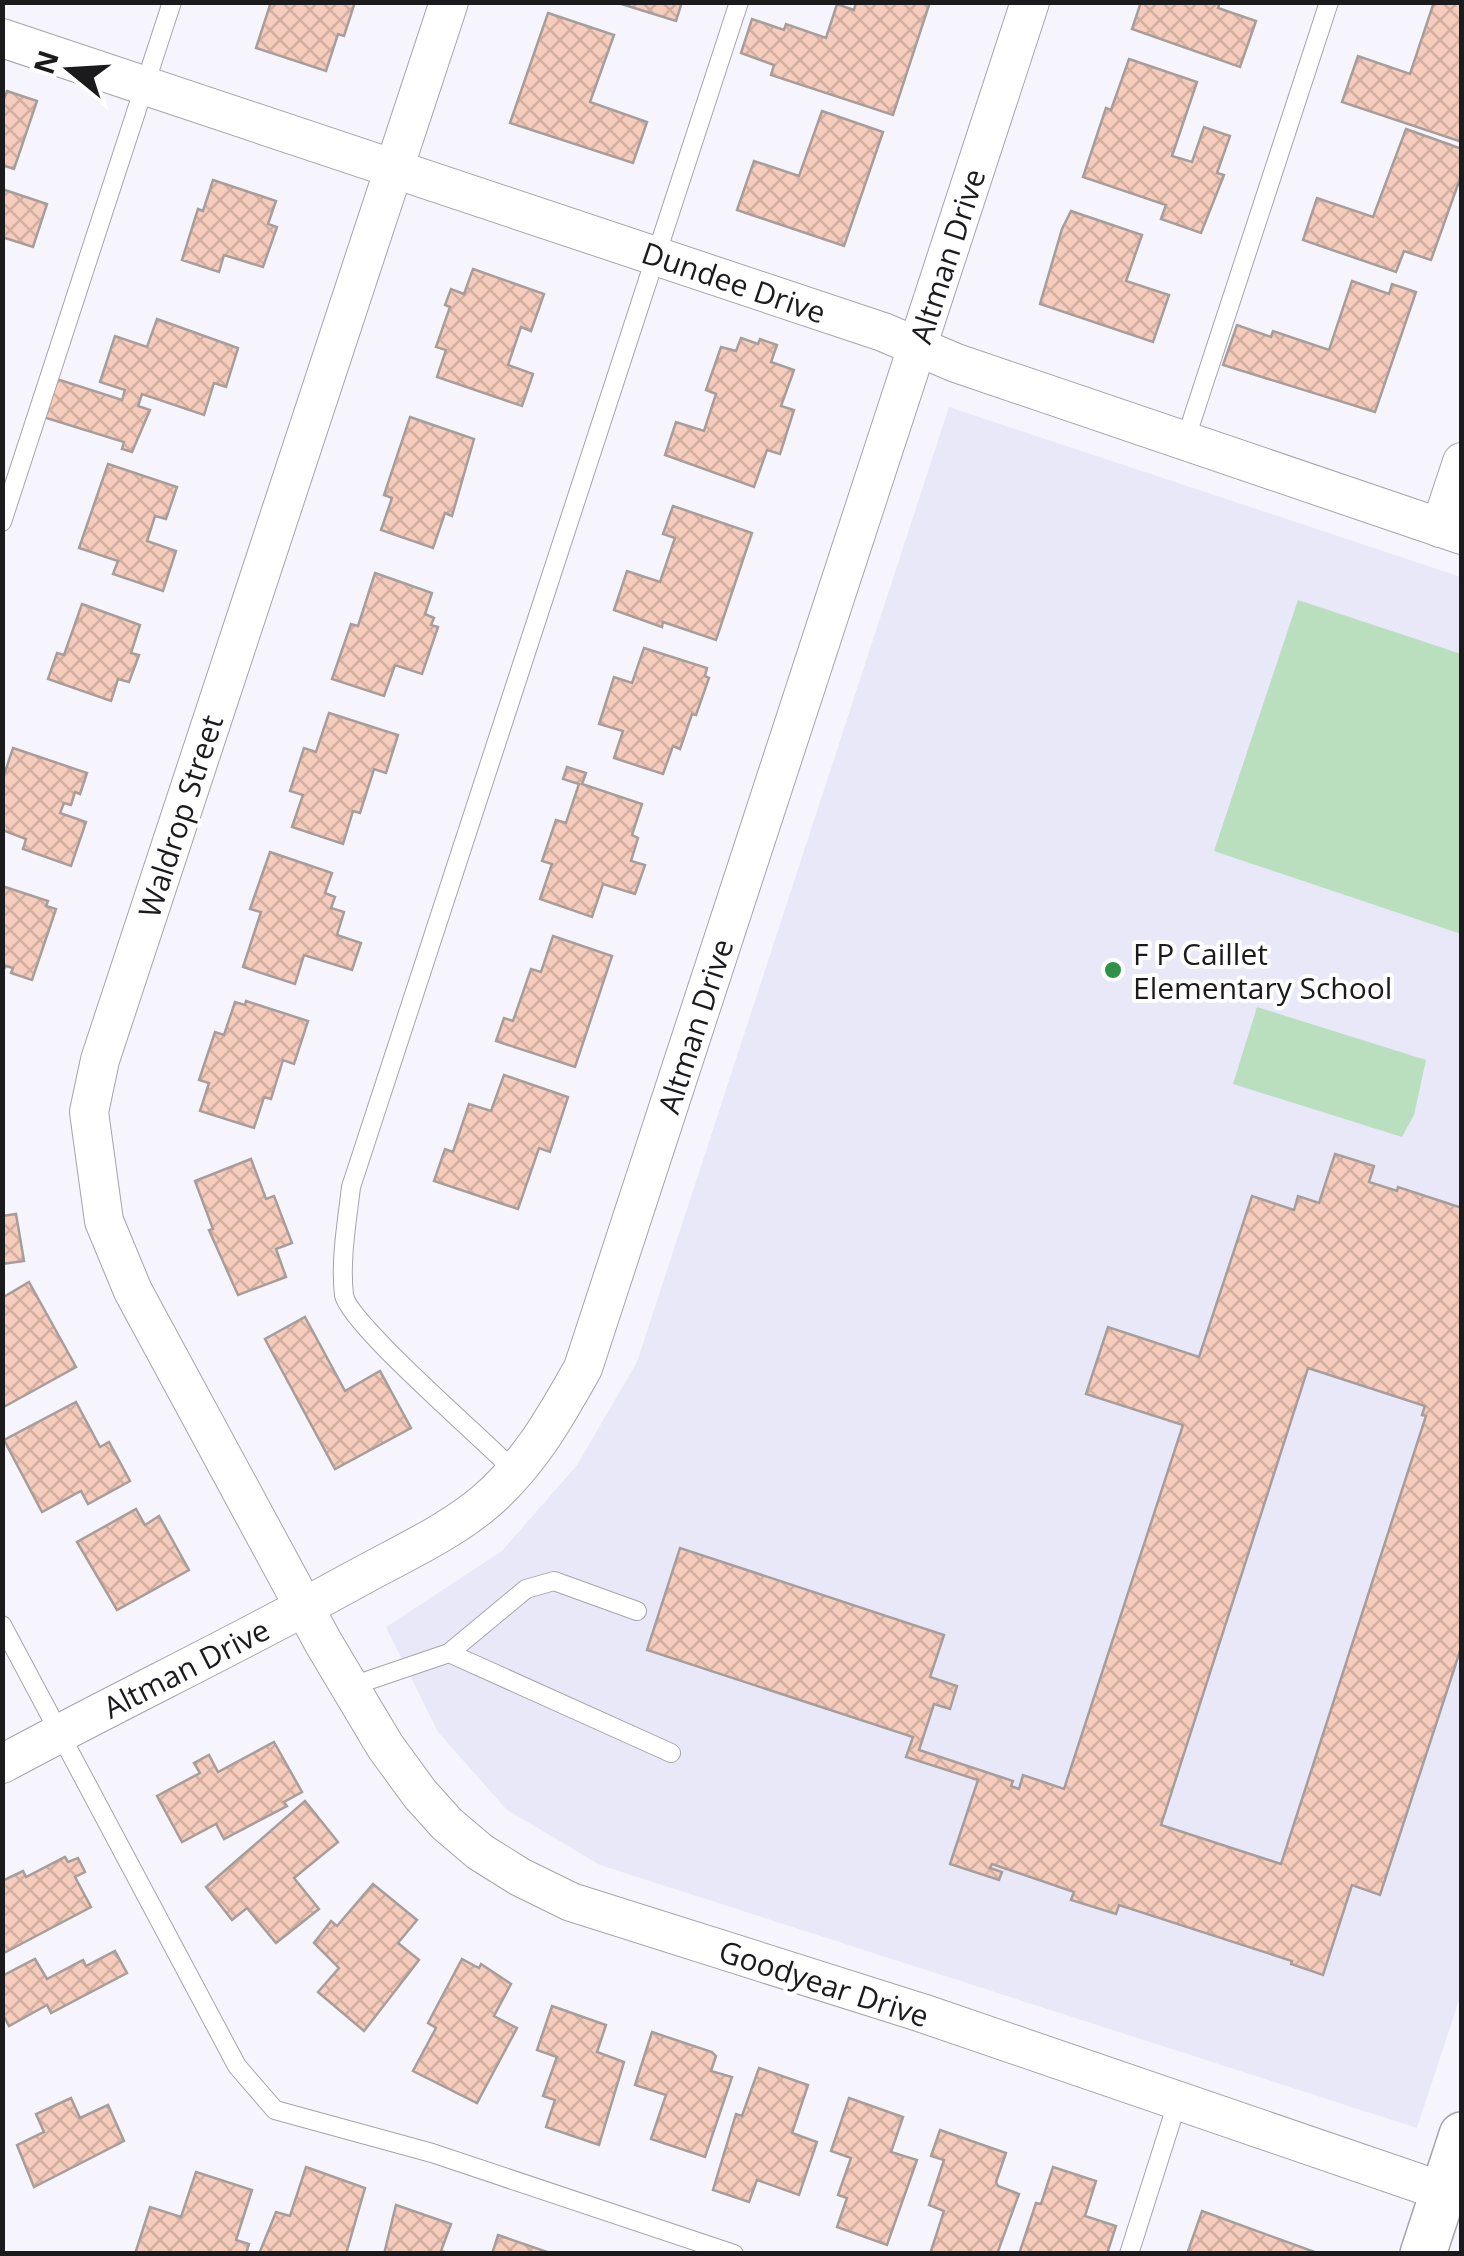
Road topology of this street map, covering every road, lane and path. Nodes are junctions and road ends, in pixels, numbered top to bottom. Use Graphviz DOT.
graph roads {
  1 [pos="172,2"];
  2 [pos="449,2"];
  3 [pos="739,2"];
  4 [pos="1030,2"];
  5 [pos="1329,2"];
  6 [pos="2,38"];
  7 [pos="146,84"];
  8 [pos="394,168"];
  9 [pos="656,255"];
  10 [pos="918,348"];
  11 [pos="1184,442"];
  12 [pos="1462,462"];
  13 [pos="2,522"];
  14 [pos="1451,532"];
  15 [pos="516,1473"];
  16 [pos="304,1608"];
  17 [pos="638,1611"];
  18 [pos="2,1624"];
  19 [pos="449,1654"];
  20 [pos="349,1687"];
  21 [pos="61,1732"];
  22 [pos="670,1753"];
  23 [pos="2,1764"];
  24 [pos="1178,2100"];
  25 [pos="1462,2135"];
  26 [pos="1453,2194"];
  27 [pos="734,2254"];
  28 [pos="1129,2254"];
  29 [pos="1423,2254"];
  1 -- 7 [label="lane"];
  2 -- 8 [label="street, Waldrop Street"];
  3 -- 9 [label="lane"];
  4 -- 10 [label="street, Altman Drive"];
  5 -- 11 [label="lane"];
  6 -- 7 [label="street, Dundee Drive"];
  7 -- 8 [label="street, Dundee Drive"];
  7 -- 13 [label="lane"];
  8 -- 9 [label="street, Dundee Drive"];
  8 -- 16 [label="street, Waldrop Street"];
  9 -- 10 [label="street, Dundee Drive"];
  9 -- 15 [label="lane"];
  10 -- 11 [label="street, Dundee Drive"];
  10 -- 15 [label="street, Altman Drive"];
  11 -- 14 [label="street, Dundee Drive"];
  12 -- 14 [label="street"];
  15 -- 16 [label="street, Altman Drive"];
  16 -- 20 [label="street, Goodyear Drive"];
  16 -- 21 [label="street, Altman Drive"];
  17 -- 19 [label="lane"];
  18 -- 21 [label="lane"];
  19 -- 20 [label="lane"];
  19 -- 22 [label="lane"];
  20 -- 24 [label="street, Goodyear Drive"];
  21 -- 23 [label="street, Altman Drive"];
  21 -- 27 [label="lane"];
  24 -- 26 [label="street, Goodyear Drive"];
  24 -- 28 [label="lane"];
  25 -- 26 [label="street"];
  26 -- 29 [label="street"];
}
